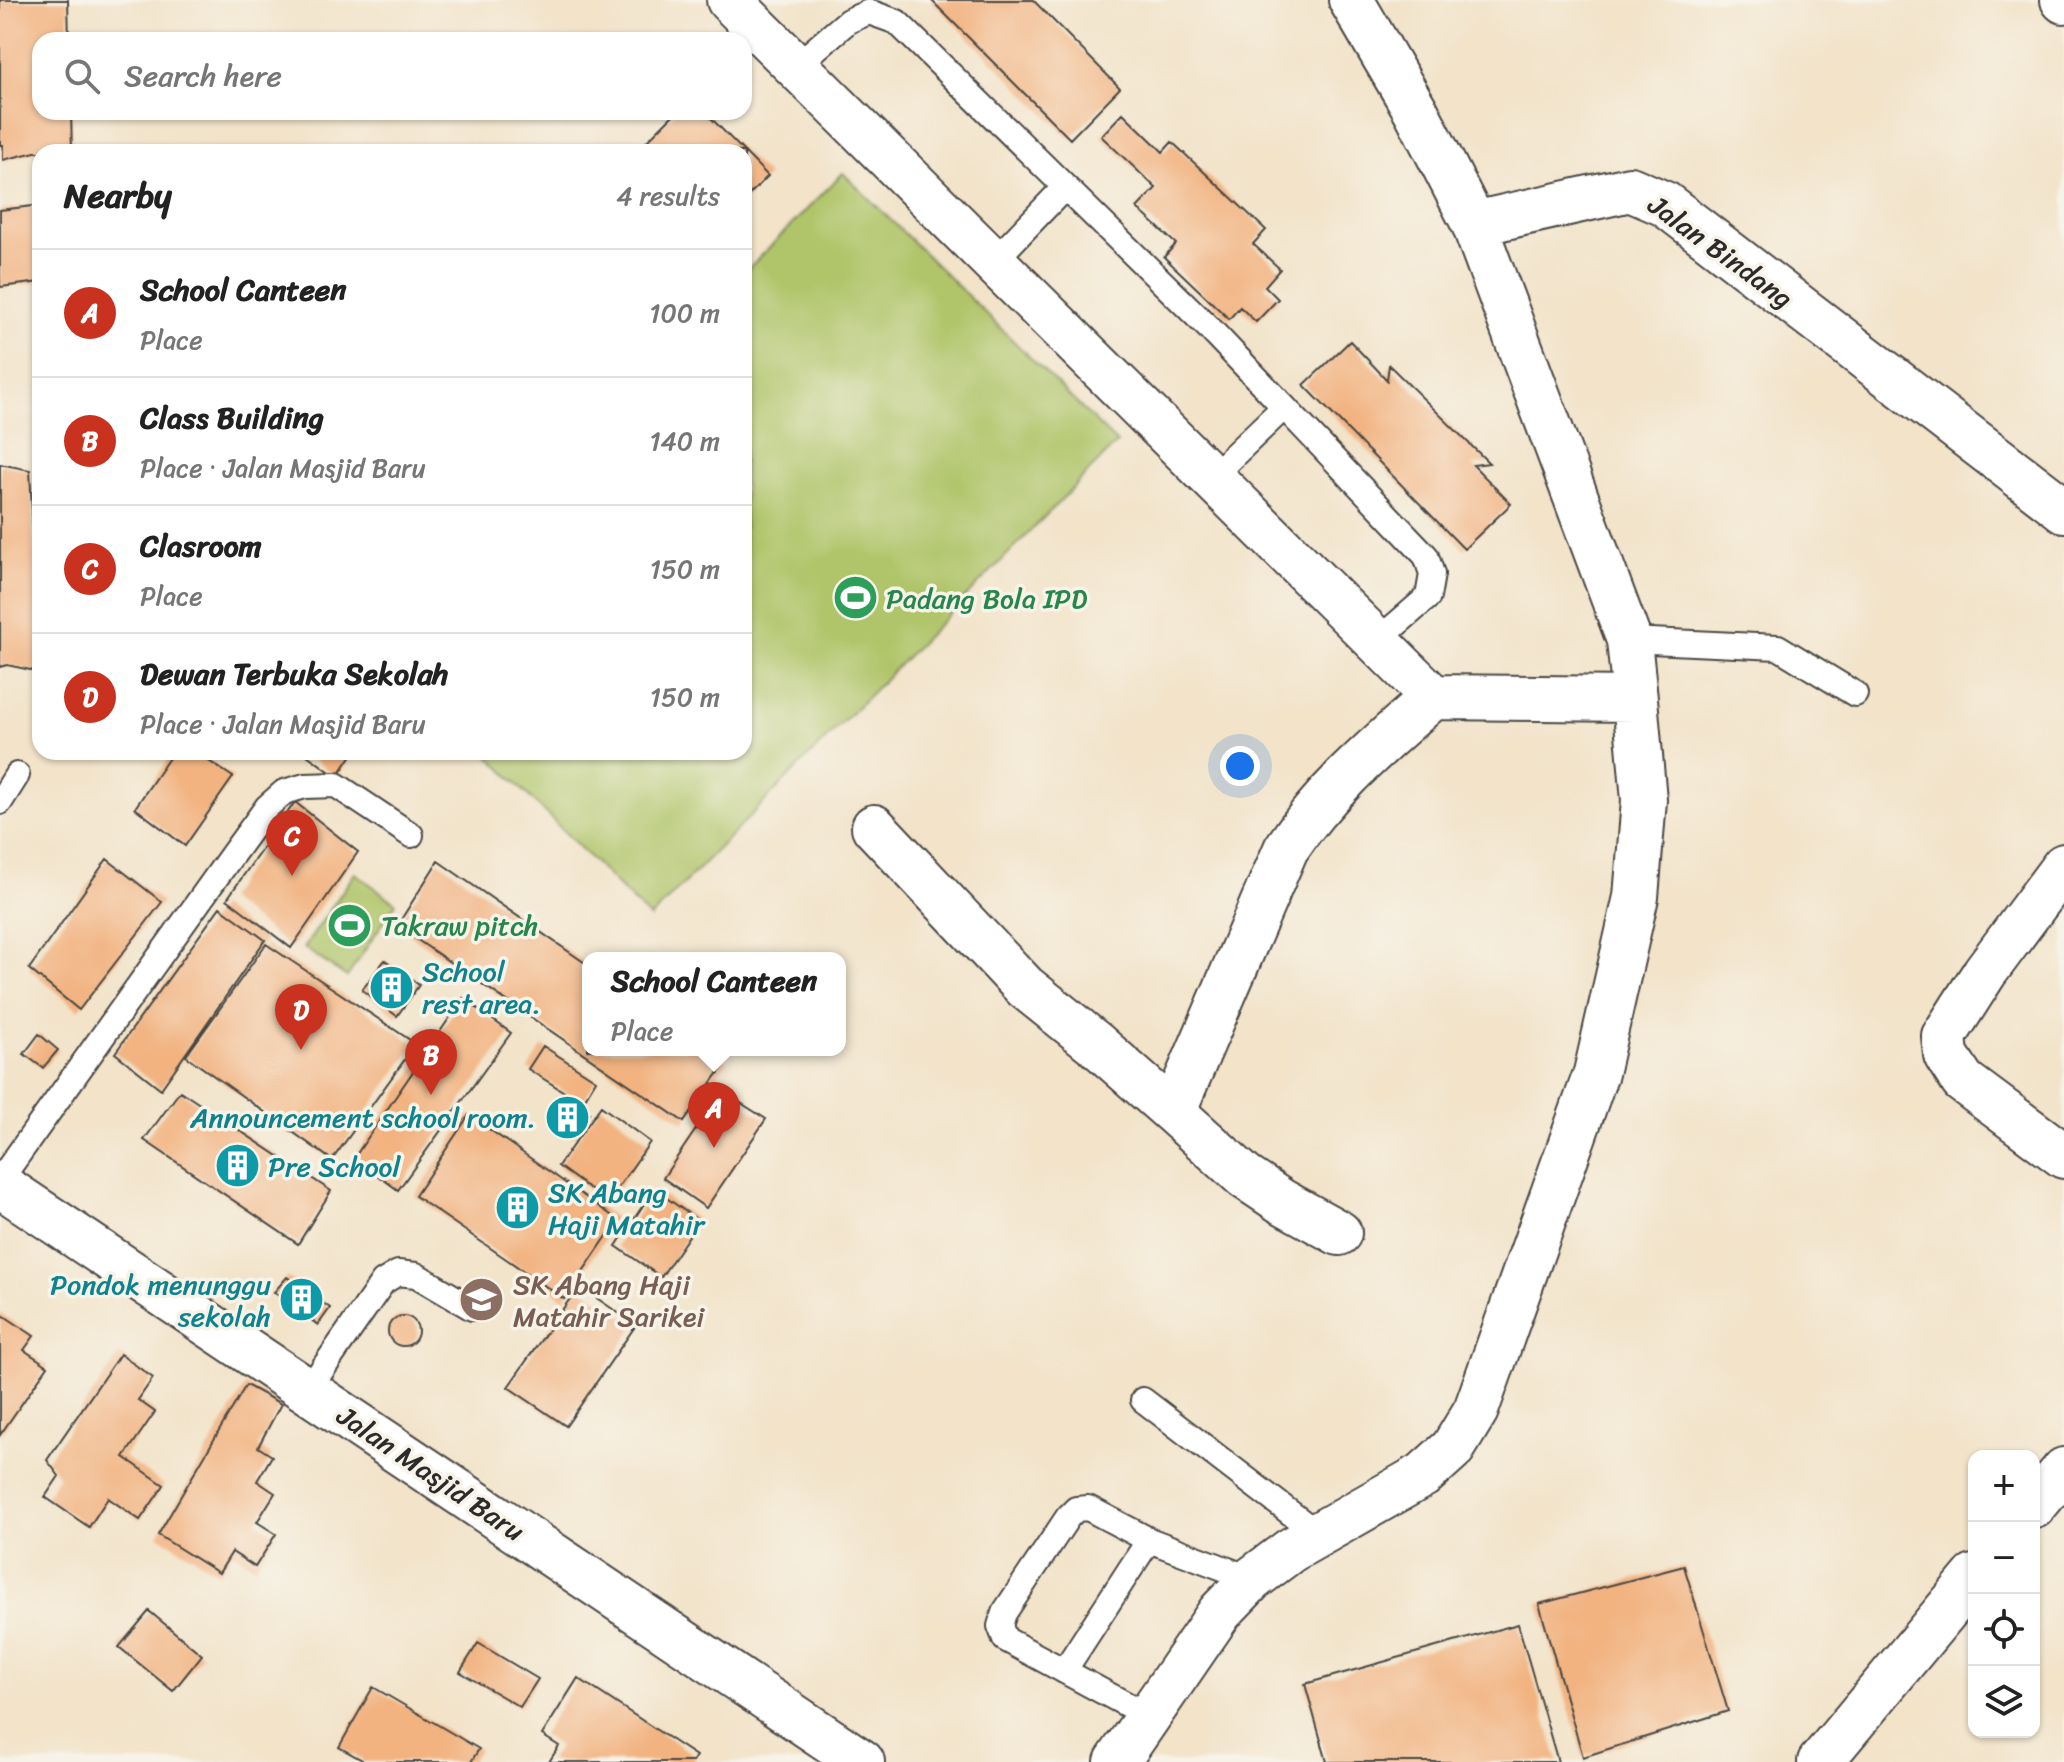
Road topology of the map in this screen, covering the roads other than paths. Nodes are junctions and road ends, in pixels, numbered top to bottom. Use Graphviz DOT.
graph roads {
  1 [pos="729,0"];
  2 [pos="1351,0"];
  3 [pos="796,66"];
  4 [pos="1065,187"];
  5 [pos="1474,224"];
  6 [pos="994,261"];
  7 [pos="1284,407"];
  8 [pos="1211,477"];
  9 [pos="2064,510"];
  10 [pos="1629,640"];
  11 [pos="1377,641"];
  12 [pos="1855,694"];
  13 [pos="1433,697"];
  14 [pos="1635,699"];
  15 [pos="17,775"];
  16 [pos="0,802"];
  17 [pos="874,827"];
  18 [pos="411,835"];
  19 [pos="2064,866"];
  20 [pos="1173,1112"];
  21 [pos="2064,1156"];
  22 [pos="0,1182"];
  23 [pos="1339,1233"];
  24 [pos="472,1308"];
  25 [pos="308,1390"];
  26 [pos="1143,1400"];
  27 [pos="1318,1534"];
  28 [pos="1149,1540"];
  29 [pos="1252,1579"];
  30 [pos="1968,1584"];
  31 [pos="1064,1671"];
  32 [pos="1148,1716"];
  33 [pos="862,1762"];
  34 [pos="1117,1762"];
  35 [pos="1820,1762"];
  1 -- 3 [label="street"];
  2 -- 5 [label="street"];
  3 -- 4 [label="lane"];
  3 -- 6 [label="street"];
  4 -- 6 [label="lane"];
  4 -- 7 [label="lane"];
  5 -- 9 [label="street, Jalan Bindang"];
  5 -- 10 [label="street"];
  6 -- 8 [label="street"];
  7 -- 8 [label="lane"];
  7 -- 11 [label="lane"];
  8 -- 11 [label="street"];
  10 -- 12 [label="lane"];
  10 -- 14 [label="street"];
  11 -- 13 [label="street"];
  13 -- 14 [label="street"];
  13 -- 20 [label="street"];
  14 -- 27 [label="street"];
  15 -- 16 [label="lane"];
  17 -- 20 [label="street"];
  18 -- 22 [label="lane"];
  19 -- 21 [label="street"];
  20 -- 23 [label="street"];
  22 -- 25 [label="street, Jalan Masjid Baru"];
  24 -- 25 [label="lane"];
  25 -- 33 [label="street, Jalan Masjid Baru"];
  26 -- 27 [label="lane"];
  27 -- 29 [label="street"];
  28 -- 29 [label="lane"];
  28 -- 31 [label="lane"];
  28 -- 31 [label="lane"];
  29 -- 32 [label="street"];
  30 -- 35 [label="street"];
  31 -- 32 [label="lane"];
  32 -- 34 [label="street"];
}
